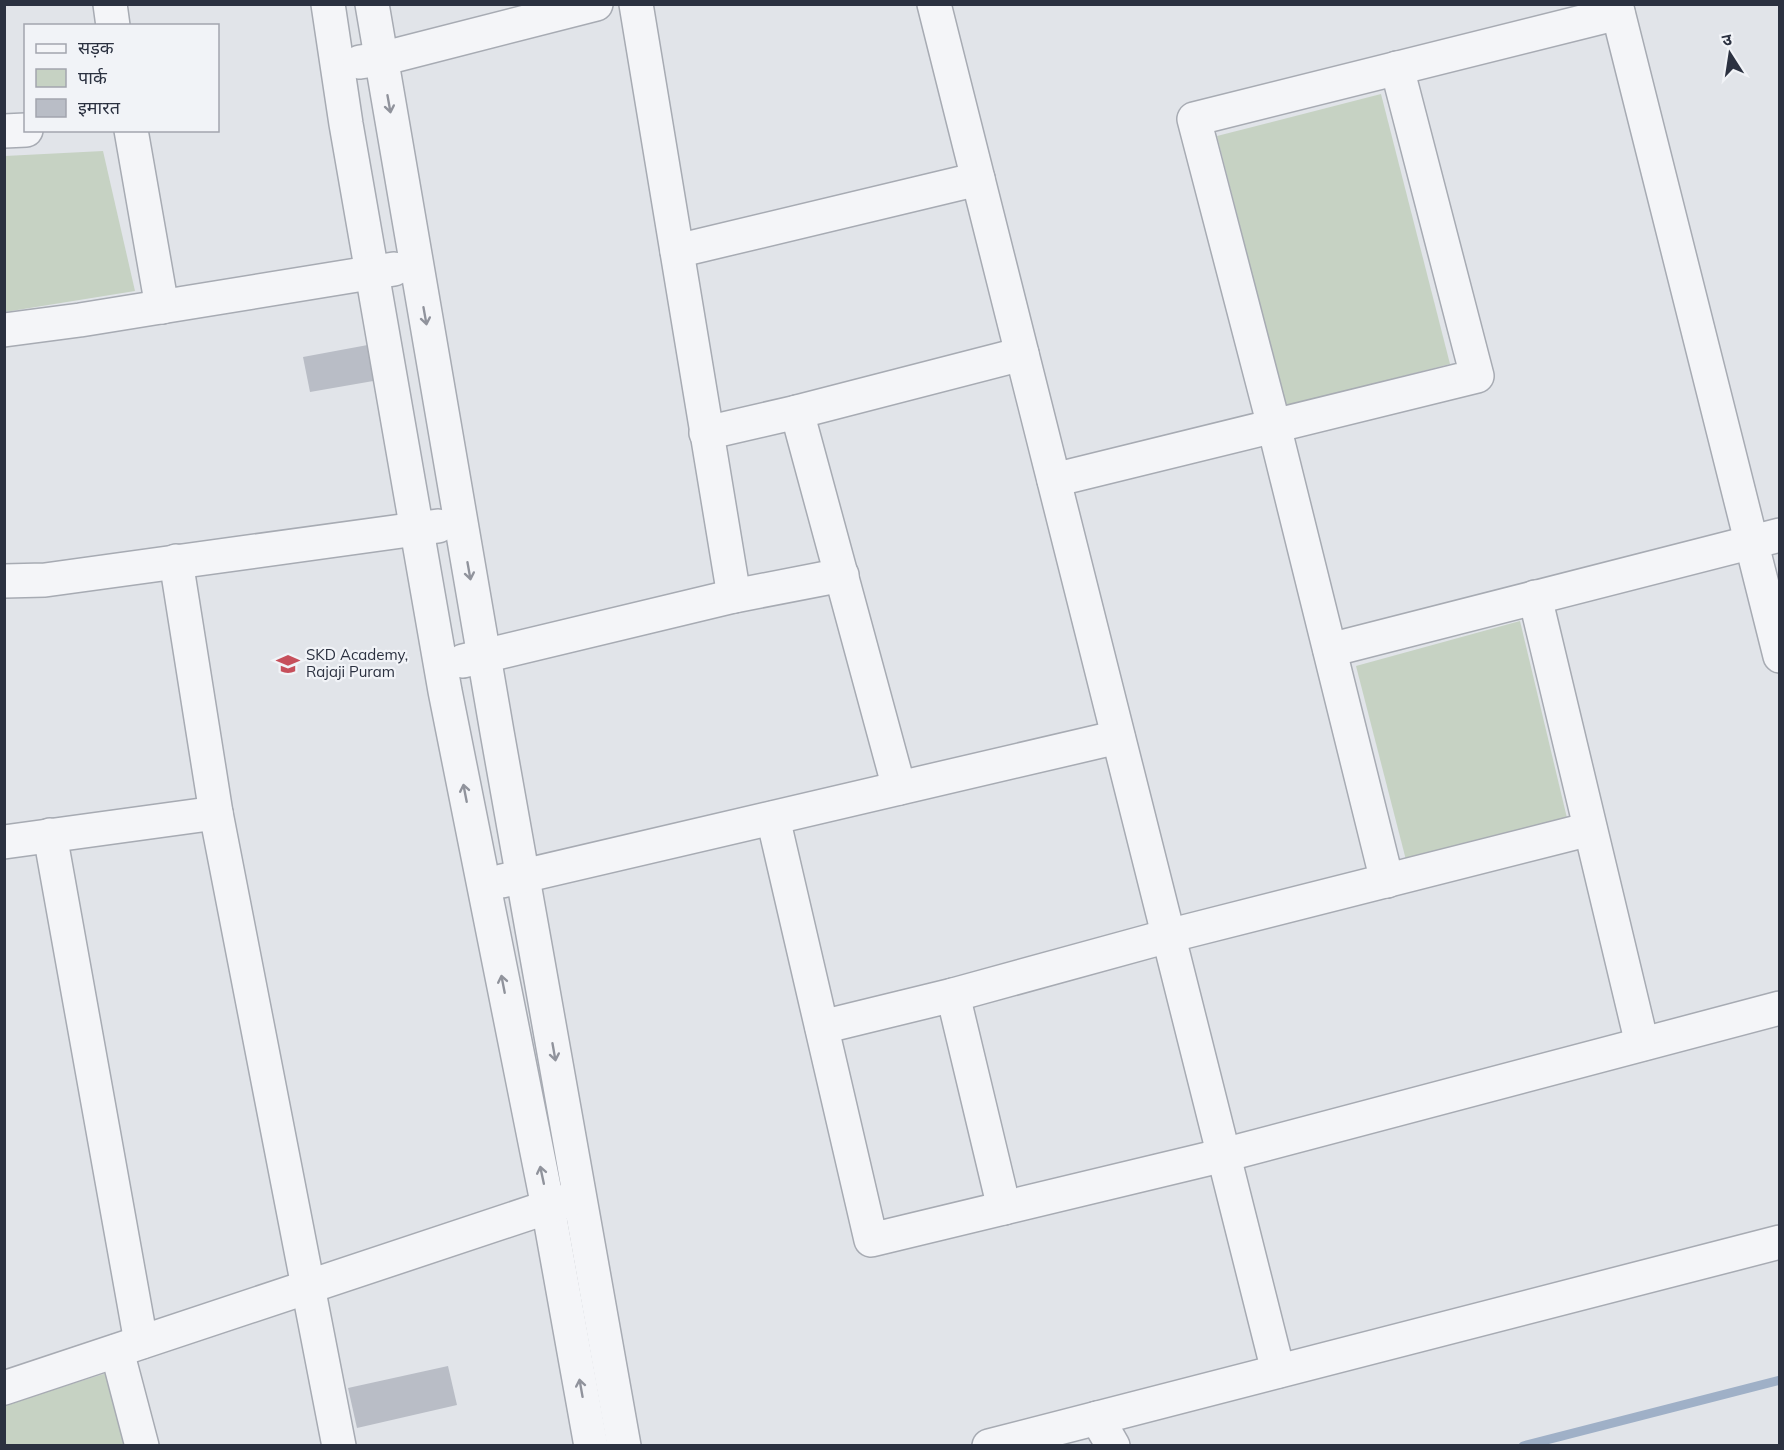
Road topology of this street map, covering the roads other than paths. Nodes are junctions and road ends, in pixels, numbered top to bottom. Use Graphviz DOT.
graph roads {
  1 [pos="110,4"];
  2 [pos="328,4"];
  3 [pos="372,4"];
  4 [pos="596,4"];
  5 [pos="636,4"];
  6 [pos="934,4"];
  7 [pos="1617,9"];
  8 [pos="113,24"];
  9 [pos="381,59"];
  10 [pos="337,65"];
  11 [pos="1397,68"];
  12 [pos="4,130"];
  13 [pos="24,130"];
  14 [pos="131,132"];
  15 [pos="978,179"];
  16 [pos="677,251"];
  17 [pos="417,265"];
  18 [pos="372,273"];
  19 [pos="162,307"];
  20 [pos="4,330"];
  21 [pos="1022,354"];
  22 [pos="797,412"];
  23 [pos="1274,426"];
  24 [pos="706,433"];
  25 [pos="1054,480"];
  26 [pos="461,522"];
  27 [pos="417,529"];
  28 [pos="1765,539"];
  29 [pos="176,561"];
  30 [pos="842,575"];
  31 [pos="4,581"];
  32 [pos="734,596"];
  33 [pos="1535,597"];
  34 [pos="1330,650"];
  35 [pos="1779,656"];
  36 [pos="484,657"];
  37 [pos="440,666"];
  38 [pos="1118,737"];
  39 [pos="899,788"];
  40 [pos="216,813"];
  41 [pos="773,818"];
  42 [pos="1590,829"];
  43 [pos="50,835"];
  44 [pos="4,842"];
  45 [pos="522,877"];
  46 [pos="1388,881"];
  47 [pos="483,885"];
  48 [pos="1168,936"];
  49 [pos="953,995"];
  50 [pos="1779,1008"];
  51 [pos="822,1027"];
  52 [pos="1642,1044"];
  53 [pos="1224,1155"];
  54 [pos="580,1196"];
  55 [pos="548,1207"];
  56 [pos="1004,1208"];
  57 [pos="1779,1242"];
  58 [pos="308,1287"];
  59 [pos="129,1347"];
  60 [pos="1278,1371"];
  61 [pos="4,1388"];
  62 [pos="1097,1418"];
  63 [pos="142,1446"];
  64 [pos="339,1446"];
  65 [pos="591,1446"];
  66 [pos="624,1446"];
  67 [pos="989,1446"];
  68 [pos="1113,1446"];
  1 -- 8 [label="street"];
  2 -- 10 [label="street"];
  3 -- 9 [label="street"];
  4 -- 9 [label="street"];
  5 -- 16 [label="street"];
  6 -- 15 [label="street"];
  7 -- 11 [label="street"];
  7 -- 28 [label="street"];
  9 -- 10 [label="street"];
  9 -- 17 [label="street, one-way"];
  10 -- 18 [label="street"];
  11 -- 23 [label="street"];
  11 -- 23 [label="street"];
  12 -- 13 [label="street"];
  14 -- 19 [label="street"];
  15 -- 16 [label="street"];
  15 -- 21 [label="street"];
  16 -- 24 [label="street"];
  17 -- 18 [label="street"];
  17 -- 26 [label="street, one-way"];
  18 -- 19 [label="street"];
  18 -- 27 [label="street"];
  19 -- 20 [label="street"];
  21 -- 22 [label="street"];
  21 -- 25 [label="street"];
  22 -- 24 [label="street"];
  22 -- 30 [label="street"];
  23 -- 25 [label="street"];
  23 -- 34 [label="street"];
  24 -- 32 [label="street"];
  25 -- 38 [label="street"];
  26 -- 27 [label="street"];
  26 -- 36 [label="street, one-way"];
  27 -- 29 [label="street"];
  27 -- 37 [label="street"];
  28 -- 33 [label="street"];
  28 -- 35 [label="street"];
  29 -- 31 [label="street"];
  29 -- 40 [label="street"];
  30 -- 32 [label="street"];
  30 -- 39 [label="street"];
  32 -- 36 [label="street"];
  33 -- 34 [label="street"];
  33 -- 42 [label="street"];
  34 -- 46 [label="street"];
  36 -- 37 [label="street"];
  36 -- 45 [label="street"];
  47 -- 37 [label="street, one-way"];
  38 -- 39 [label="street"];
  38 -- 48 [label="street"];
  39 -- 41 [label="street"];
  40 -- 43 [label="street"];
  40 -- 58 [label="street"];
  41 -- 45 [label="street"];
  41 -- 51 [label="street"];
  42 -- 46 [label="street"];
  42 -- 52 [label="street"];
  43 -- 44 [label="street"];
  43 -- 59 [label="street"];
  45 -- 47 [label="street"];
  45 -- 54 [label="street, one-way"];
  46 -- 48 [label="street"];
  55 -- 47 [label="street, one-way"];
  48 -- 49 [label="street"];
  48 -- 53 [label="street"];
  49 -- 51 [label="street"];
  49 -- 56 [label="street"];
  50 -- 52 [label="street"];
  51 -- 56 [label="street"];
  52 -- 53 [label="street"];
  53 -- 56 [label="street"];
  53 -- 60 [label="street"];
  54 -- 55 [label="street"];
  54 -- 66 [label="street"];
  55 -- 58 [label="street"];
  65 -- 55 [label="street, one-way"];
  57 -- 60 [label="street"];
  58 -- 59 [label="street"];
  58 -- 64 [label="street"];
  59 -- 61 [label="street"];
  59 -- 63 [label="street"];
  60 -- 62 [label="street"];
  62 -- 67 [label="street"];
  62 -- 68 [label="street"];
}
